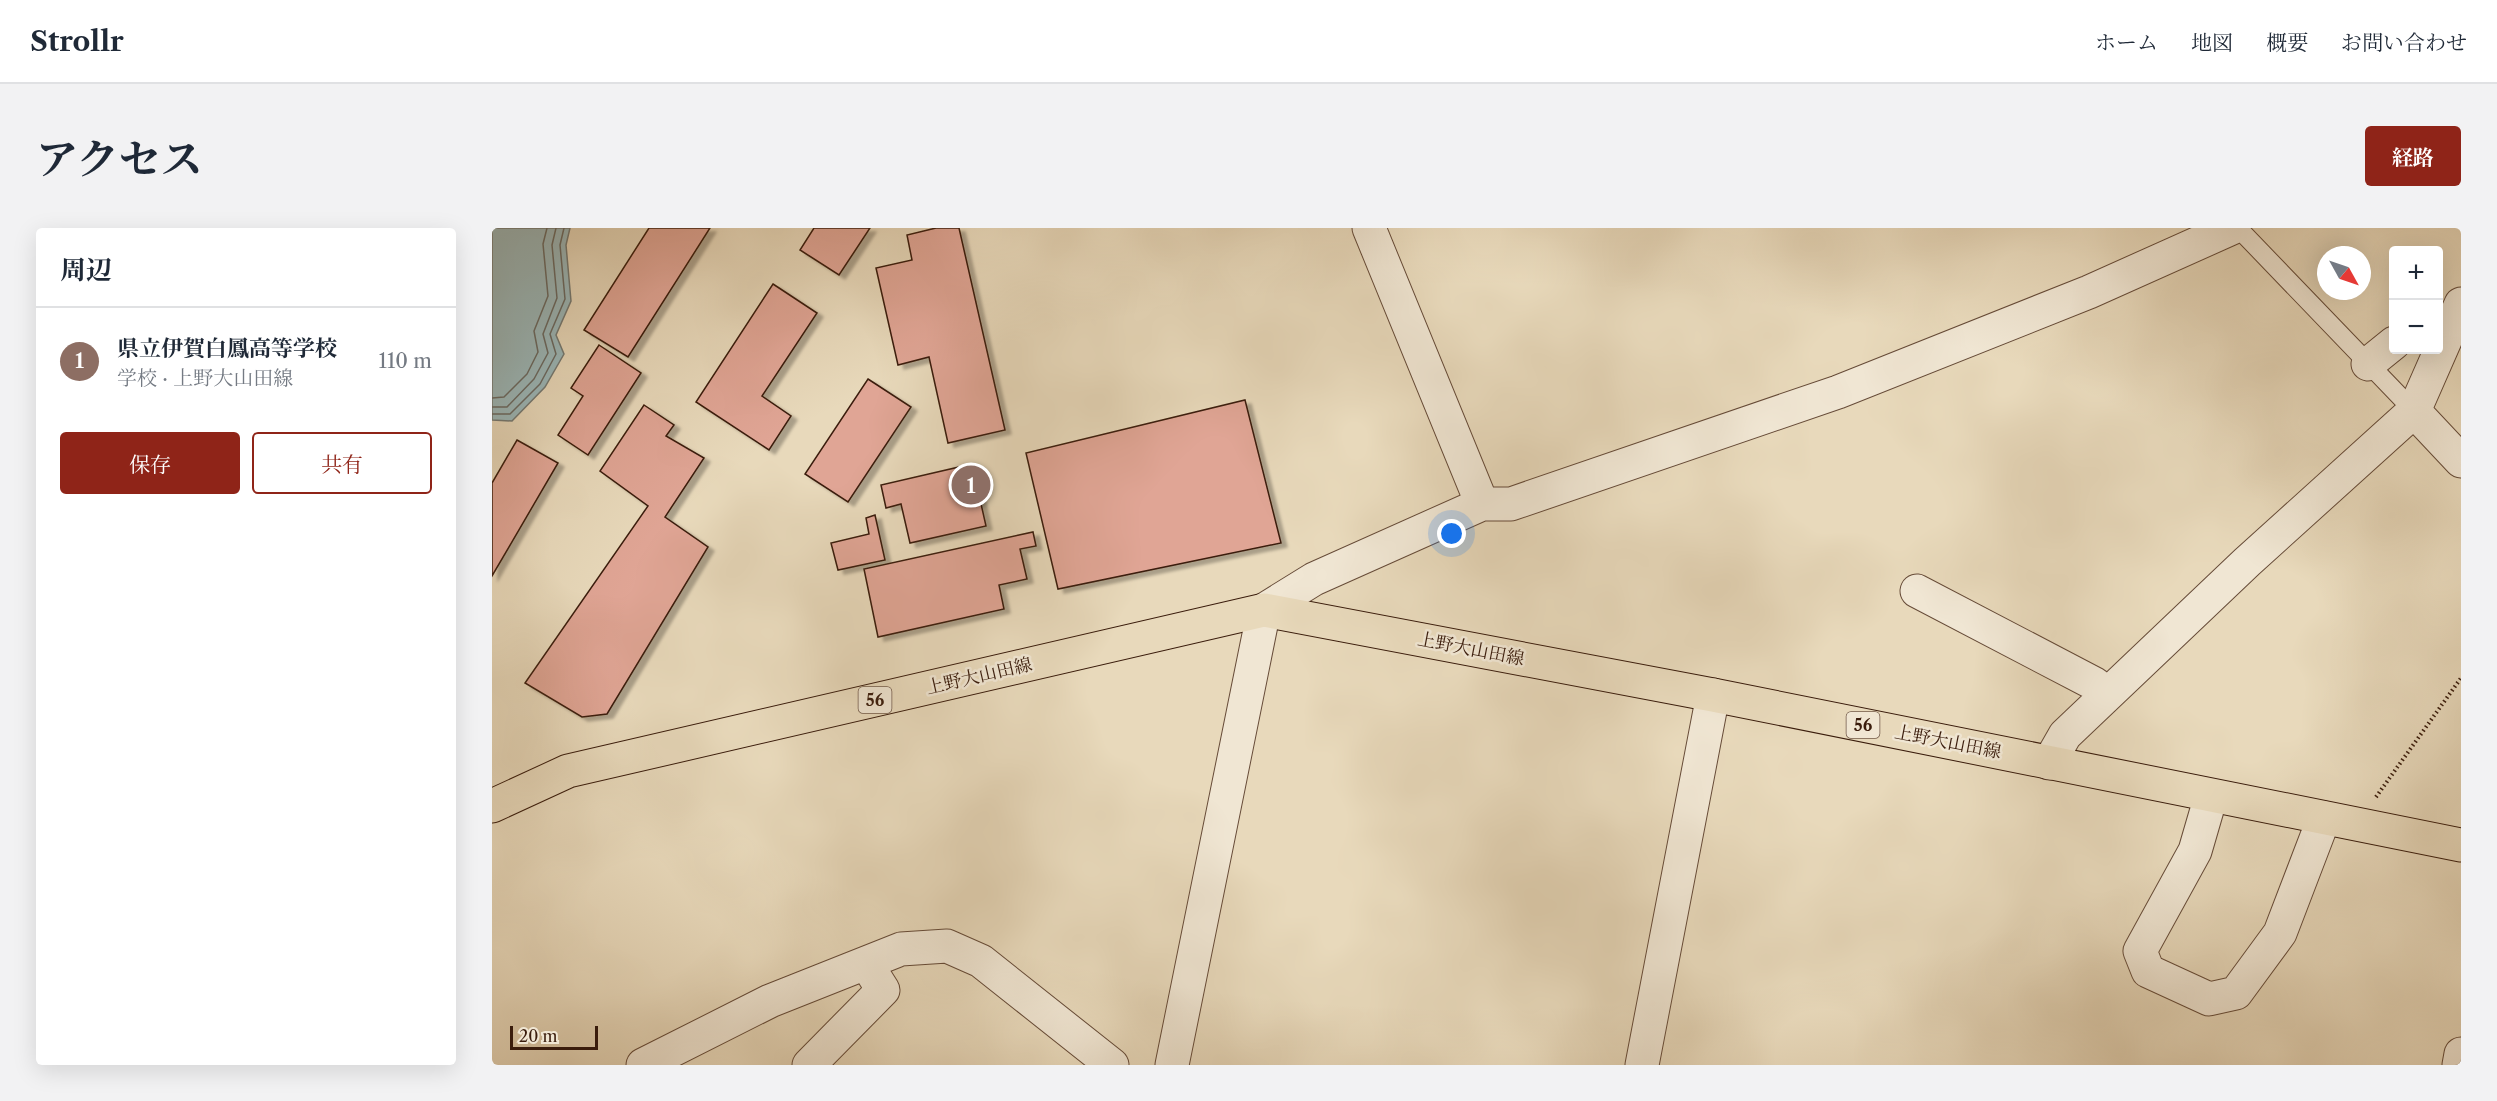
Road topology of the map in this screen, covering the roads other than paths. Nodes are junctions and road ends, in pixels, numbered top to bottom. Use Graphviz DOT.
graph roads {
  1 [pos="1369,228"];
  2 [pos="2232,228"];
  3 [pos="2238,228"];
  4 [pos="2461,288"];
  5 [pos="2443,304"];
  6 [pos="2461,304"];
  7 [pos="2389,347"];
  8 [pos="2368,364"];
  9 [pos="2414,411"];
  10 [pos="2461,461"];
  11 [pos="1482,504"];
  12 [pos="1917,591"];
  13 [pos="1264,610"];
  14 [pos="1713,695"];
  15 [pos="2104,698"];
  16 [pos="2049,763"];
  17 [pos="2211,796"];
  18 [pos="492,806"];
  19 [pos="2324,818"];
  20 [pos="2461,845"];
  21 [pos="866,963"];
  22 [pos="2461,1054"];
  23 [pos="643,1065"];
  24 [pos="809,1065"];
  25 [pos="1112,1065"];
  26 [pos="1172,1065"];
  27 [pos="1642,1065"];
  28 [pos="2459,1065"];
  1 -- 11 [label="street"];
  2 -- 11 [label="street"];
  3 -- 8 [label="lane"];
  4 -- 5 [label="street"];
  6 -- 9 [label="street"];
  7 -- 8 [label="street"];
  8 -- 9 [label="lane"];
  9 -- 10 [label="street"];
  9 -- 15 [label="street"];
  11 -- 13 [label="street"];
  12 -- 15 [label="street"];
  13 -- 14 [label="main road, 上野大山田線 / 56"];
  13 -- 18 [label="main road, 上野大山田線 / 56"];
  13 -- 26 [label="street"];
  14 -- 16 [label="main road, 上野大山田線 / 56"];
  14 -- 27 [label="street"];
  15 -- 16 [label="street"];
  16 -- 17 [label="main road, 上野大山田線 / 56"];
  17 -- 19 [label="main road, 上野大山田線 / 56"];
  17 -- 19 [label="street"];
  19 -- 20 [label="main road, 上野大山田線 / 56"];
  21 -- 23 [label="street"];
  21 -- 24 [label="street"];
  21 -- 25 [label="street"];
  22 -- 28 [label="street"];
}
